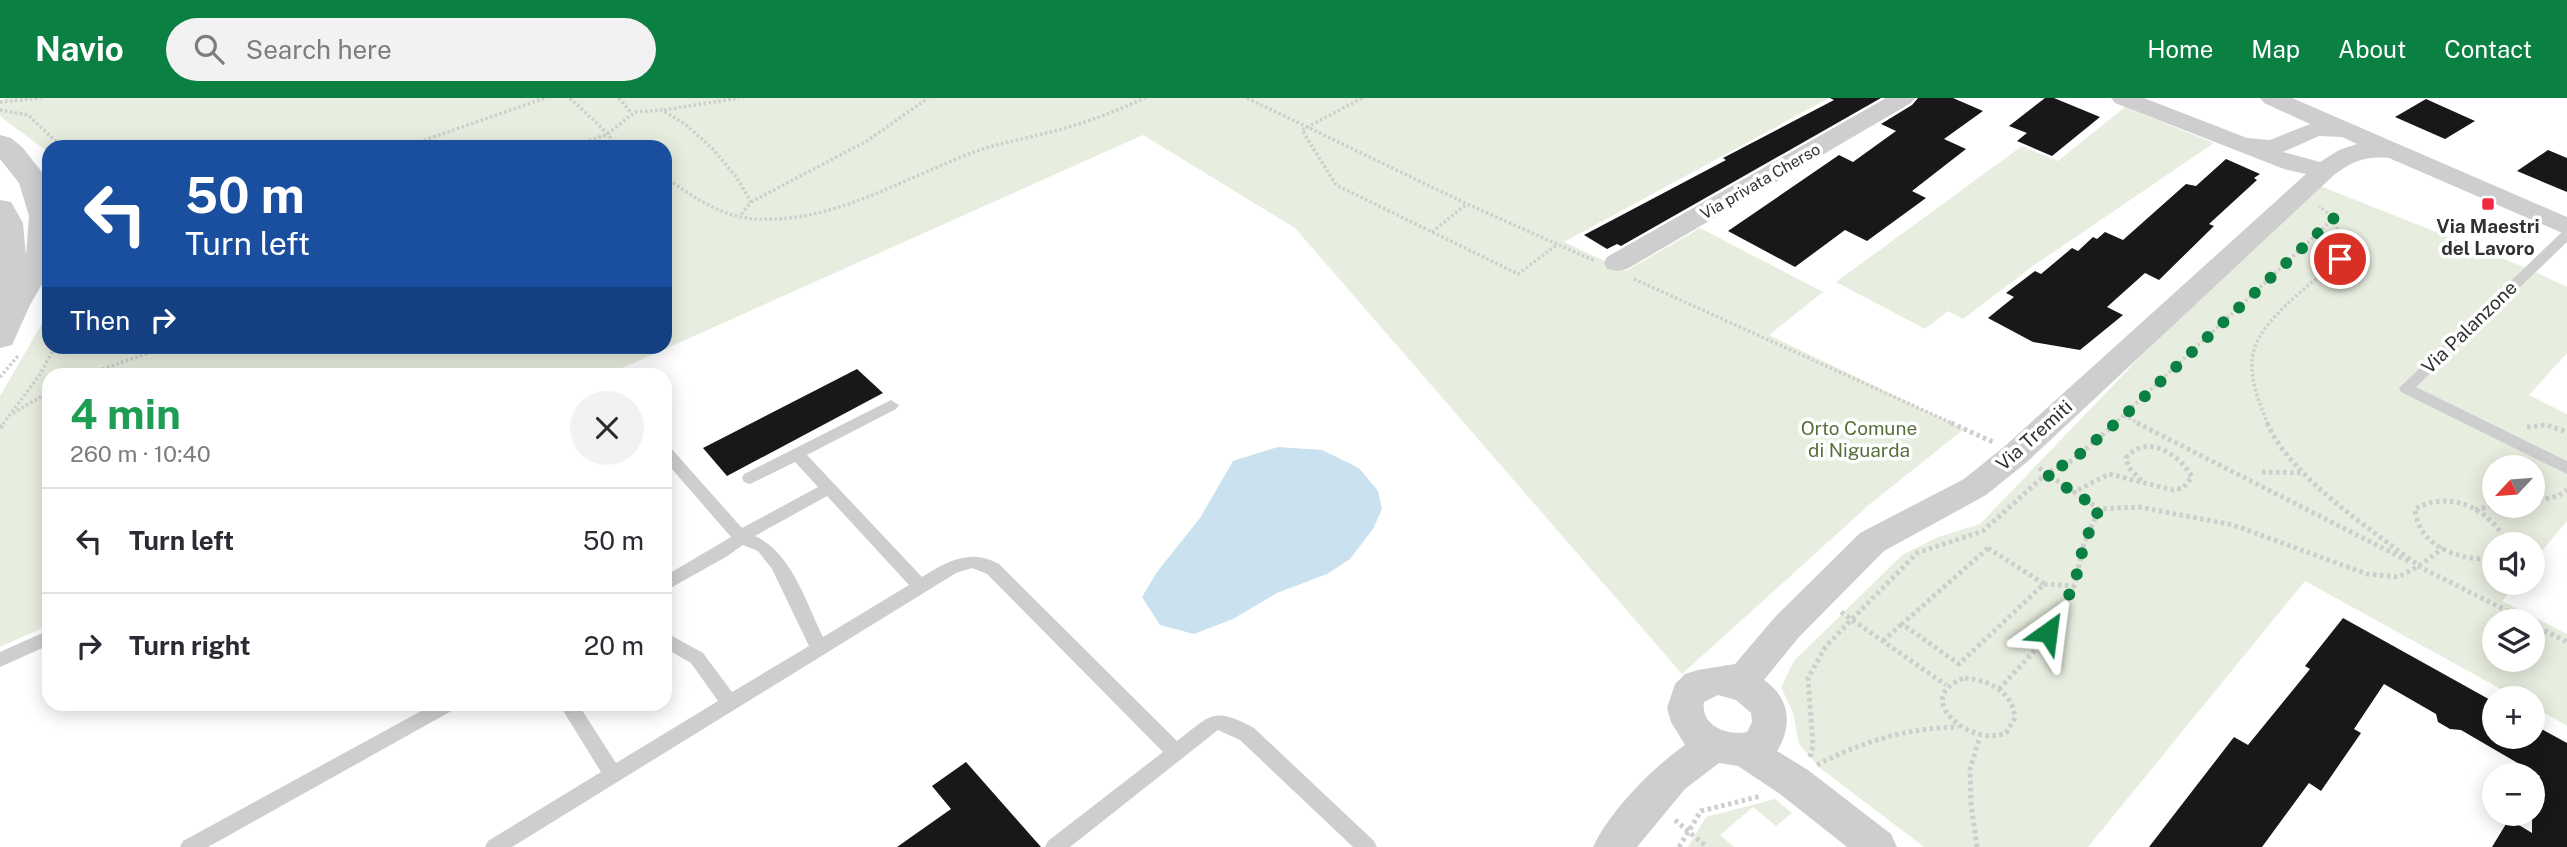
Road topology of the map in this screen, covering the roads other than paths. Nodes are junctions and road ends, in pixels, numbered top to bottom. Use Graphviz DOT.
graph roads {
  1 [pos="1903,98"];
  2 [pos="2123,98"];
  3 [pos="2272,98"];
  4 [pos="2306,120"];
  5 [pos="2348,142"];
  6 [pos="4,152"];
  7 [pos="2305,173"];
  8 [pos="42,207"];
  9 [pos="0,209"];
  10 [pos="2567,227"];
  11 [pos="2567,235"];
  12 [pos="42,256"];
  13 [pos="1616,263"];
  14 [pos="13,305"];
  15 [pos="0,337"];
  16 [pos="891,405"];
  17 [pos="797,454"];
  18 [pos="672,459"];
  19 [pos="2567,468"];
  20 [pos="751,478"];
  21 [pos="829,488"];
  22 [pos="743,537"];
  23 [pos="672,580"];
  24 [pos="921,586"];
  25 [pos="42,640"];
  26 [pos="672,643"];
  27 [pos="819,648"];
  28 [pos="0,660"];
  29 [pos="1743,682"];
  30 [pos="730,703"];
  31 [pos="436,711"];
  32 [pos="572,711"];
  33 [pos="1723,746"];
  34 [pos="1176,752"];
  35 [pos="613,774"];
  36 [pos="190,847"];
  37 [pos="495,847"];
  38 [pos="1055,847"];
  39 [pos="1367,847"];
  40 [pos="1613,847"];
  41 [pos="1877,847"];
  1 -- 13 [label="street, Via privata Cherso"];
  2 -- 7 [label="street"];
  3 -- 4 [label="street"];
  4 -- 5 [label="street"];
  4 -- 7 [label="street"];
  5 -- 7 [label="street"];
  5 -- 10 [label="street"];
  6 -- 8 [label="street"];
  7 -- 29 [label="street, Via Tremiti"];
  9 -- 14 [label="street"];
  11 -- 19 [label="lane, Via Palanzone"];
  12 -- 14 [label="street"];
  14 -- 15 [label="street"];
  16 -- 17 [label="lane"];
  17 -- 20 [label="lane"];
  17 -- 21 [label="lane"];
  18 -- 22 [label="lane"];
  21 -- 22 [label="lane"];
  21 -- 24 [label="lane"];
  22 -- 23 [label="lane"];
  22 -- 27 [label="lane"];
  24 -- 27 [label="lane"];
  24 -- 34 [label="lane"];
  25 -- 28 [label="lane"];
  26 -- 30 [label="lane"];
  27 -- 30 [label="lane"];
  29 -- 33 [label="street"];
  29 -- 33 [label="street"];
  30 -- 35 [label="lane"];
  31 -- 36 [label="lane"];
  32 -- 35 [label="lane"];
  33 -- 40 [label="street"];
  33 -- 41 [label="street"];
  34 -- 38 [label="lane"];
  34 -- 39 [label="lane"];
  35 -- 37 [label="lane"];
}
